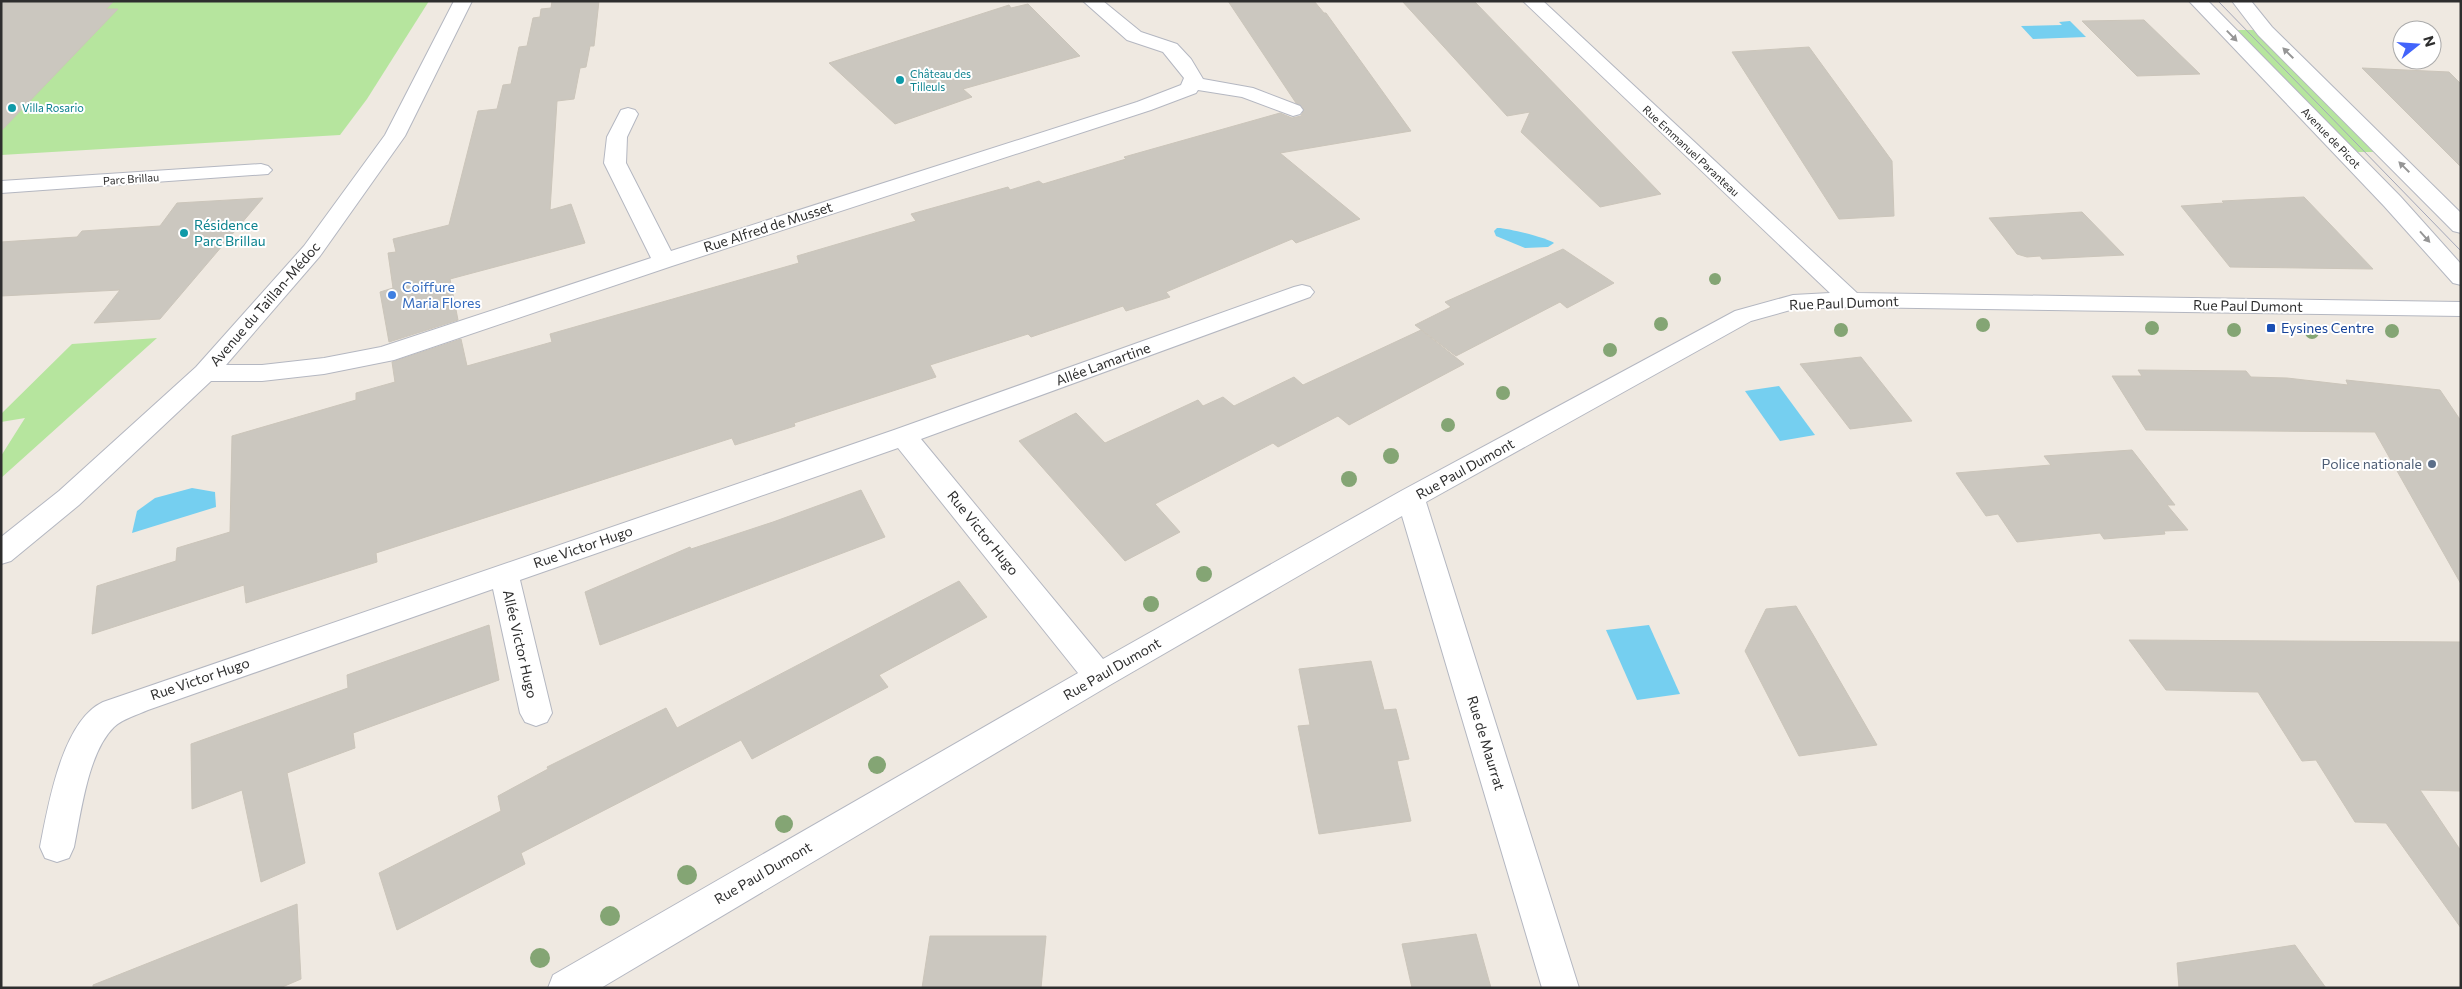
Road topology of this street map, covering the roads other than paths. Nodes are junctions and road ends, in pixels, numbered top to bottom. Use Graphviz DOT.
graph roads {
  1 [pos="463,1"];
  2 [pos="1092,1"];
  3 [pos="1532,1"];
  4 [pos="2198,1"];
  5 [pos="2241,1"];
  6 [pos="1192,83"];
  7 [pos="1293,110"];
  8 [pos="628,114"];
  9 [pos="261,170"];
  10 [pos="1,187"];
  11 [pos="2392,201"];
  12 [pos="2438,202"];
  13 [pos="2461,202"];
  14 [pos="2461,226"];
  15 [pos="664,261"];
  16 [pos="2461,278"];
  17 [pos="1302,292"];
  18 [pos="1851,300"];
  19 [pos="2461,309"];
  20 [pos="205,373"];
  21 [pos="903,436"];
  22 [pos="1411,498"];
  23 [pos="1,553"];
  24 [pos="504,574"];
  25 [pos="1099,676"];
  26 [pos="536,713"];
  27 [pos="57,847"];
  28 [pos="566,988"];
  29 [pos="1561,988"];
  1 -- 20 [label="street, Avenue du Taillan-Médoc"];
  2 -- 6 [label="street"];
  3 -- 18 [label="street, Rue Emmanuel Paranteau"];
  4 -- 11 [label="street, Avenue de Picot, one-way"];
  12 -- 5 [label="street, one-way"];
  6 -- 7 [label="street"];
  6 -- 15 [label="street, Rue Alfred de Musset"];
  8 -- 15 [label="street"];
  9 -- 10 [label="street, Parc Brillau"];
  11 -- 12 [label="street"];
  11 -- 16 [label="street, Avenue de Picot, one-way"];
  12 -- 13 [label="street"];
  12 -- 14 [label="street"];
  15 -- 20 [label="street, Rue Alfred de Musset"];
  17 -- 21 [label="street, Allée Lamartine"];
  18 -- 19 [label="street, Rue Paul Dumont"];
  18 -- 22 [label="street, Rue Paul Dumont"];
  20 -- 23 [label="street, Avenue du Taillan-Médoc"];
  21 -- 24 [label="street, Rue Victor Hugo"];
  21 -- 25 [label="street, Rue Victor Hugo"];
  22 -- 25 [label="street, Rue Paul Dumont"];
  22 -- 29 [label="street, Rue de Maurrat"];
  24 -- 26 [label="street, Allée Victor Hugo"];
  24 -- 27 [label="street, Rue Victor Hugo"];
  25 -- 28 [label="street, Rue Paul Dumont"];
}
